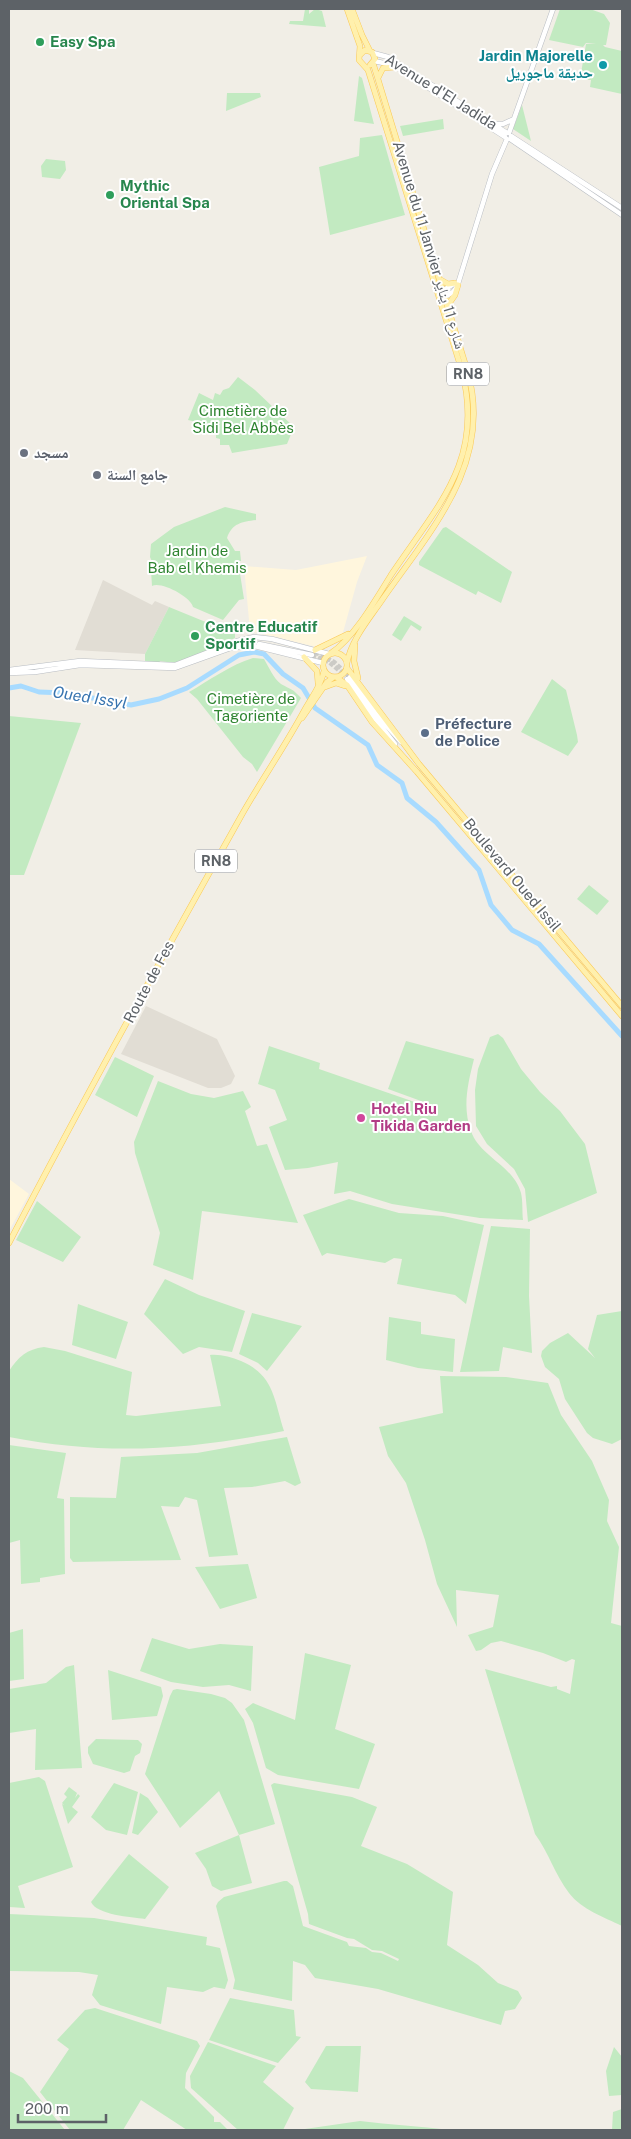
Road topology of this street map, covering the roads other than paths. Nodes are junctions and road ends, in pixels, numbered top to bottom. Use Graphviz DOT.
graph roads {
  1 [pos="347,9"];
  2 [pos="352,9"];
  3 [pos="553,9"];
  4 [pos="372,52"];
  5 [pos="359,56"];
  6 [pos="373,62"];
  7 [pos="365,66"];
  8 [pos="396,67"];
  9 [pos="378,79"];
  10 [pos="514,119"];
  11 [pos="492,124"];
  12 [pos="508,136"];
  13 [pos="622,208"];
  14 [pos="622,215"];
  15 [pos="441,280"];
  16 [pos="456,284"];
  17 [pos="442,295"];
  18 [pos="448,306"];
  19 [pos="351,633"];
  20 [pos="356,640"];
  21 [pos="256,645"];
  22 [pos="314,652"];
  23 [pos="330,654"];
  24 [pos="304,657"];
  25 [pos="323,663"];
  26 [pos="347,666"];
  27 [pos="324,671"];
  28 [pos="9,672"];
  29 [pos="335,677"];
  30 [pos="361,686"];
  31 [pos="320,688"];
  32 [pos="350,689"];
  33 [pos="402,743"];
  34 [pos="417,772"];
  35 [pos="622,1006"];
  36 [pos="622,1016"];
  37 [pos="9,1243"];
  1 -- 5 [label="main road, RN8"];
  2 -- 4 [label="main road, RN8"];
  3 -- 10 [label="main road"];
  4 -- 5 [label="main road"];
  4 -- 6 [label="main road, RN8"];
  4 -- 11 [label="main road, Avenue d'El Jadida"];
  5 -- 7 [label="main road, RN8"];
  6 -- 7 [label="main road"];
  6 -- 8 [label="main road, Avenue d'El Jadida"];
  6 -- 9 [label="main road, Avenue du 11 Janvier شارع 11 يناير / RN8"];
  7 -- 17 [label="main road, Avenue du 11 Janvier شارع 11 يناير / RN8"];
  8 -- 9 [label="main road"];
  8 -- 12 [label="main road, Avenue d'El Jadida"];
  9 -- 15 [label="main road, Avenue du 11 Janvier شارع 11 يناير / RN8"];
  10 -- 11 [label="main road"];
  10 -- 12 [label="main road"];
  11 -- 12 [label="main road, Avenue d'El Jadida"];
  12 -- 13 [label="main road"];
  12 -- 14 [label="main road"];
  12 -- 16 [label="main road"];
  15 -- 16 [label="main road"];
  15 -- 17 [label="main road, Avenue du 11 Janvier شارع 11 يناير / RN8"];
  16 -- 17 [label="main road"];
  16 -- 18 [label="main road"];
  17 -- 18 [label="main road, Avenue du 11 Janvier شارع 11 يناير / RN8"];
  17 -- 19 [label="main road, Avenue du 11 Janvier شارع 11 يناير / RN8"];
  18 -- 20 [label="main road, Avenue du 11 Janvier شارع 11 يناير / RN8"];
  19 -- 22 [label="main road"];
  19 -- 23 [label="main road, Avenue du 11 Janvier شارع 11 يناير / RN8"];
  20 -- 26 [label="main road, Avenue du 11 Janvier شارع 11 يناير / RN8"];
  20 -- 30 [label="main road"];
  21 -- 22 [label="main road"];
  21 -- 24 [label="main road"];
  21 -- 28 [label="main road"];
  22 -- 23 [label="main road"];
  22 -- 28 [label="main road"];
  23 -- 25 [label="main road, RN8"];
  23 -- 26 [label="main road"];
  24 -- 25 [label="main road"];
  24 -- 31 [label="main road"];
  25 -- 27 [label="main road, RN8"];
  26 -- 29 [label="main road, RN8"];
  26 -- 30 [label="main road, Boulevard Oued Issil"];
  27 -- 29 [label="main road"];
  27 -- 31 [label="main road, Route de Fes / RN8"];
  29 -- 31 [label="main road, Route de Fes / RN8"];
  29 -- 32 [label="main road, Boulevard Oued Issil"];
  30 -- 33 [label="main road, Boulevard Oued Issil"];
  31 -- 32 [label="main road"];
  31 -- 37 [label="main road, Route de Fes / RN8"];
  32 -- 34 [label="main road, Boulevard Oued Issil"];
  33 -- 34 [label="main road, Boulevard Oued Issil"];
  33 -- 35 [label="main road, Boulevard Oued Issil"];
  34 -- 36 [label="main road, Boulevard Oued Issil"];
}
